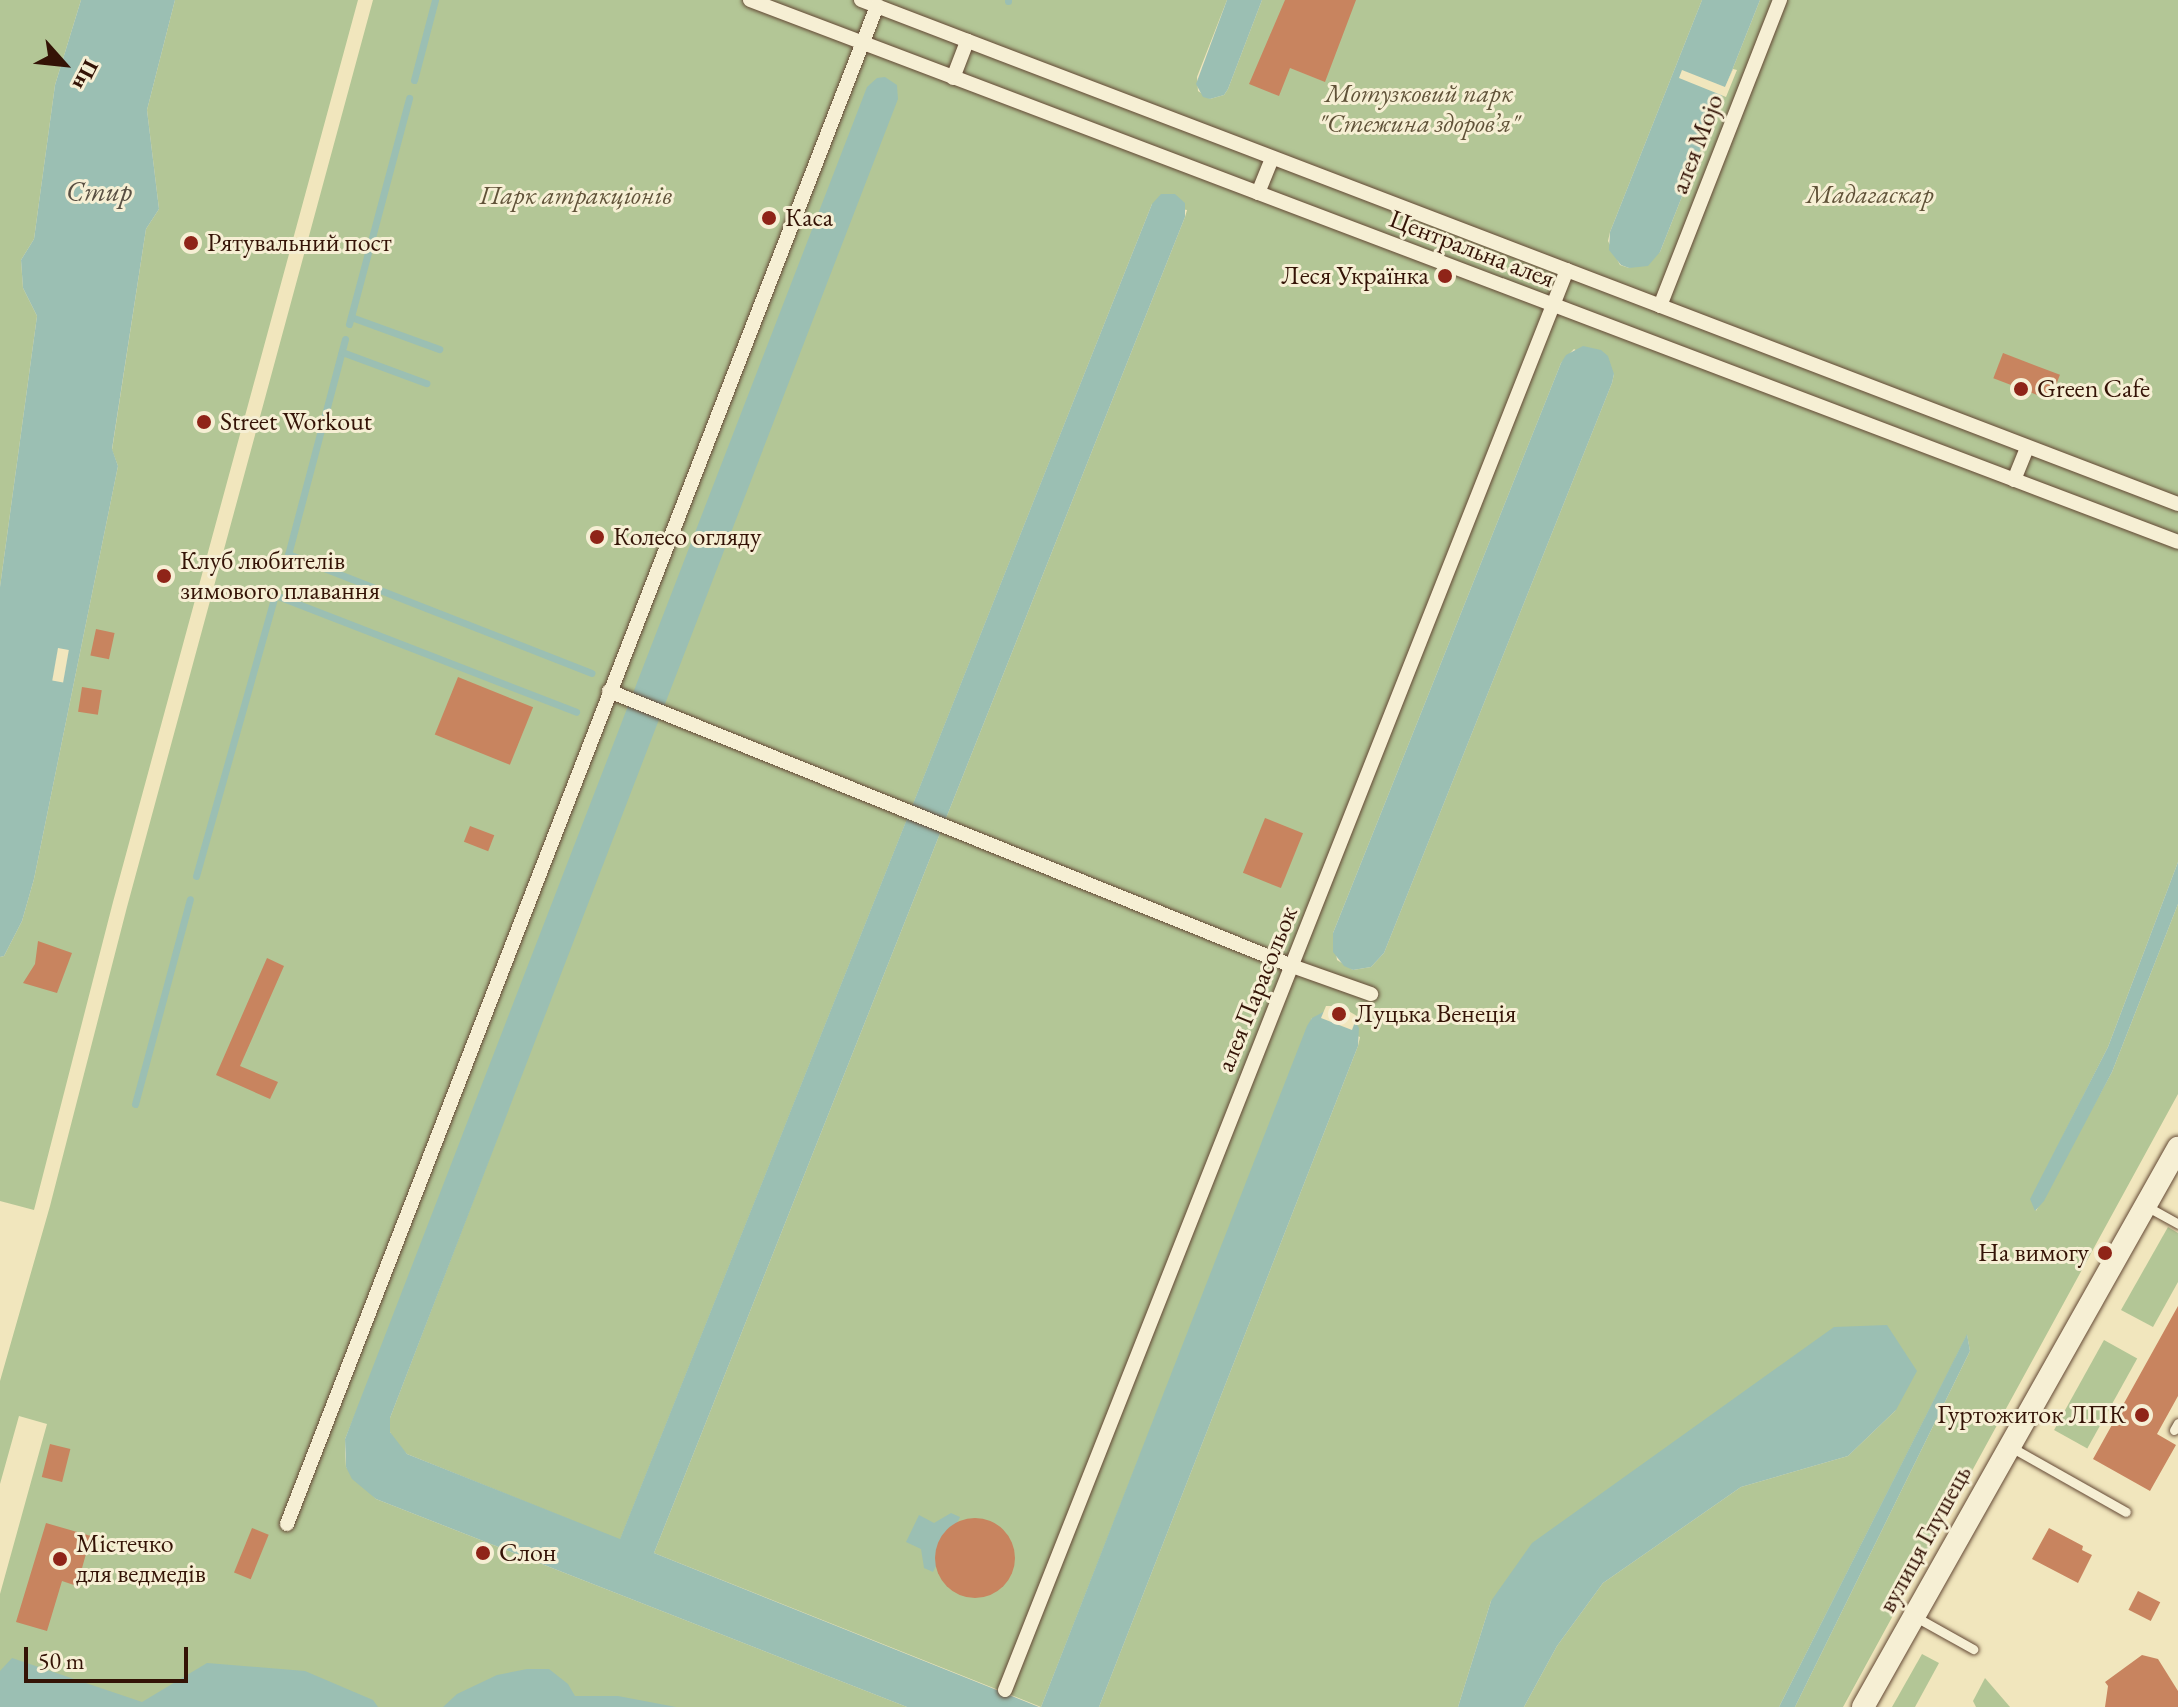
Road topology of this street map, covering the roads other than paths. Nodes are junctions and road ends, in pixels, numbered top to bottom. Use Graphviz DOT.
graph roads {
  1 [pos="750,0"];
  2 [pos="861,0"];
  3 [pos="1780,0"];
  4 [pos="877,6"];
  5 [pos="967,41"];
  6 [pos="862,44"];
  7 [pos="953,78"];
  8 [pos="1272,158"];
  9 [pos="1258,193"];
  10 [pos="1567,270"];
  11 [pos="1553,305"];
  12 [pos="1660,306"];
  13 [pos="2027,447"];
  14 [pos="2014,480"];
  15 [pos="2178,504"];
  16 [pos="2178,542"];
  17 [pos="609,691"];
  18 [pos="1292,966"];
  19 [pos="1371,994"];
  20 [pos="2178,1148"];
  21 [pos="2146,1206"];
  22 [pos="2178,1224"];
  23 [pos="2009,1446"];
  24 [pos="2126,1512"];
  25 [pos="287,1524"];
  26 [pos="1914,1616"];
  27 [pos="1973,1649"];
  28 [pos="1005,1690"];
  29 [pos="1863,1707"];
  1 -- 6 [label="street, Центральна алея"];
  2 -- 4 [label="street, Центральна алея"];
  3 -- 12 [label="street, алея Mojo"];
  4 -- 5 [label="street, Центральна алея"];
  4 -- 6 [label="street"];
  5 -- 7 [label="street"];
  5 -- 8 [label="street, Центральна алея"];
  6 -- 7 [label="street, Центральна алея"];
  6 -- 17 [label="street"];
  7 -- 9 [label="street, Центральна алея"];
  8 -- 9 [label="street"];
  8 -- 10 [label="street, Центральна алея"];
  9 -- 11 [label="street, Центральна алея"];
  10 -- 11 [label="street, алея Парасольок"];
  10 -- 12 [label="street, Центральна алея"];
  11 -- 14 [label="street, Центральна алея"];
  11 -- 18 [label="street, алея Парасольок"];
  12 -- 13 [label="street, Центральна алея"];
  13 -- 14 [label="street"];
  13 -- 15 [label="street, Центральна алея"];
  14 -- 16 [label="street, Центральна алея"];
  17 -- 18 [label="street"];
  17 -- 25 [label="street"];
  18 -- 19 [label="street"];
  18 -- 28 [label="street, алея Парасольок"];
  20 -- 21 [label="street, вулиця Глушець"];
  21 -- 22 [label="lane"];
  21 -- 23 [label="street, вулиця Глушець"];
  23 -- 24 [label="lane"];
  23 -- 26 [label="street, вулиця Глушець"];
  26 -- 27 [label="lane"];
  26 -- 29 [label="street, вулиця Глушець"];
}
